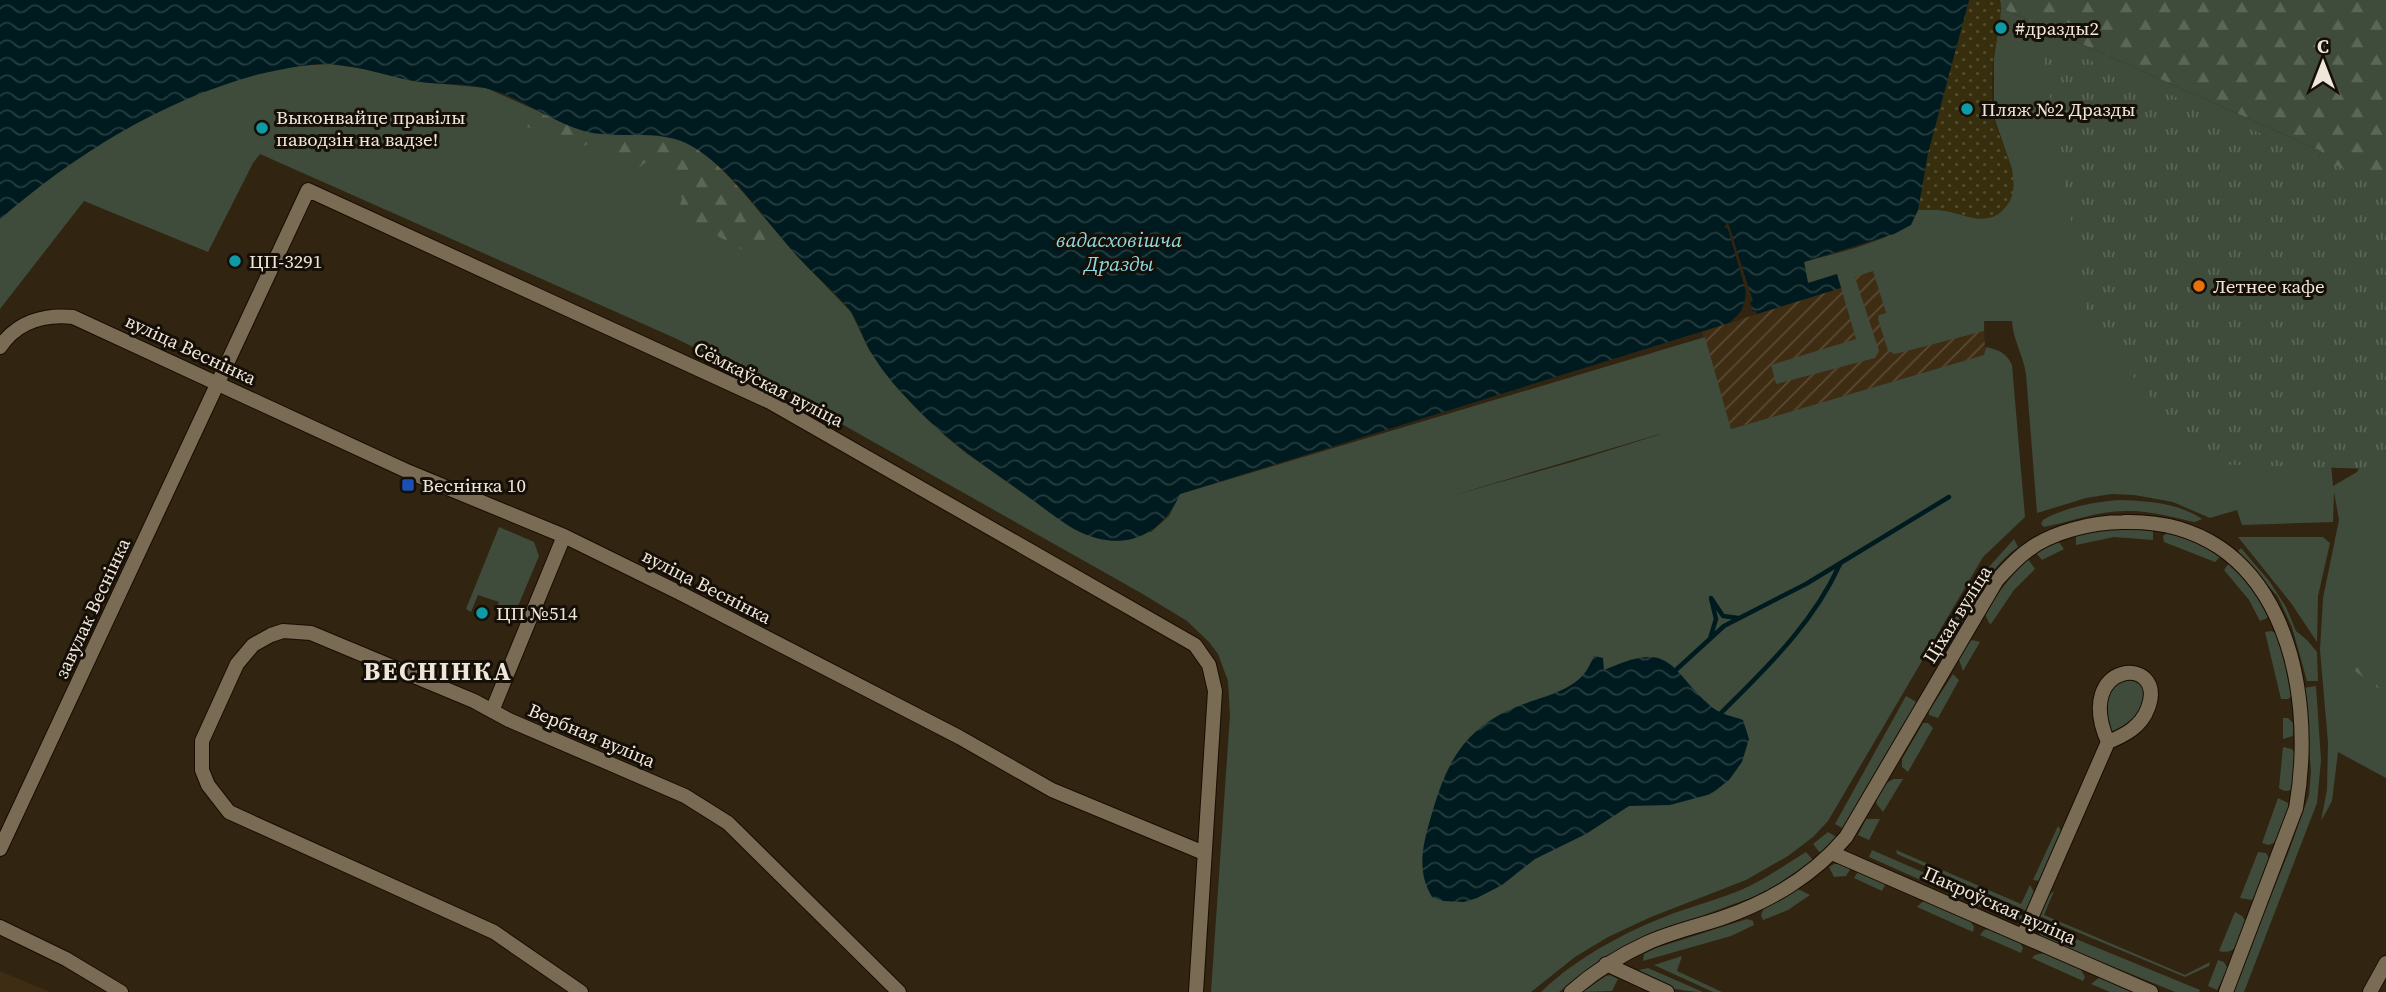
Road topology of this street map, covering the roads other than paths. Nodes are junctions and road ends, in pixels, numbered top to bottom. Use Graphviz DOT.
graph roads {
  1 [pos="0,347"];
  2 [pos="218,383"];
  3 [pos="564,536"];
  4 [pos="492,711"];
  5 [pos="2108,742"];
  6 [pos="0,849"];
  7 [pos="1204,853"];
  8 [pos="1832,853"];
  9 [pos="0,927"];
  10 [pos="2023,936"];
  11 [pos="2386,963"];
  12 [pos="1606,964"];
  13 [pos="121,992"];
  14 [pos="581,992"];
  15 [pos="899,992"];
  16 [pos="1195,992"];
  17 [pos="1570,992"];
  18 [pos="1667,992"];
  19 [pos="2151,992"];
  20 [pos="2226,992"];
  21 [pos="2370,992"];
  1 -- 2 [label="street, вуліца Веснінка"];
  2 -- 3 [label="street, вуліца Веснінка"];
  2 -- 6 [label="street, завулак Веснінка"];
  2 -- 7 [label="street, Сёмкаўская вуліца"];
  3 -- 4 [label="street"];
  3 -- 7 [label="street, вуліца Веснінка"];
  4 -- 14 [label="street, Вербная вуліца"];
  4 -- 15 [label="street, Вербная вуліца"];
  5 -- 5 [label="street"];
  5 -- 10 [label="street"];
  7 -- 16 [label="street"];
  8 -- 10 [label="street, Пакроўская вуліца"];
  8 -- 12 [label="street, Ціхая вуліца"];
  8 -- 20 [label="street, Ціхая вуліца"];
  9 -- 13 [label="street"];
  10 -- 19 [label="street, Пакроўская вуліца"];
  11 -- 21 [label="street"];
  12 -- 17 [label="street, Ціхая вуліца"];
  12 -- 18 [label="street"];
}
